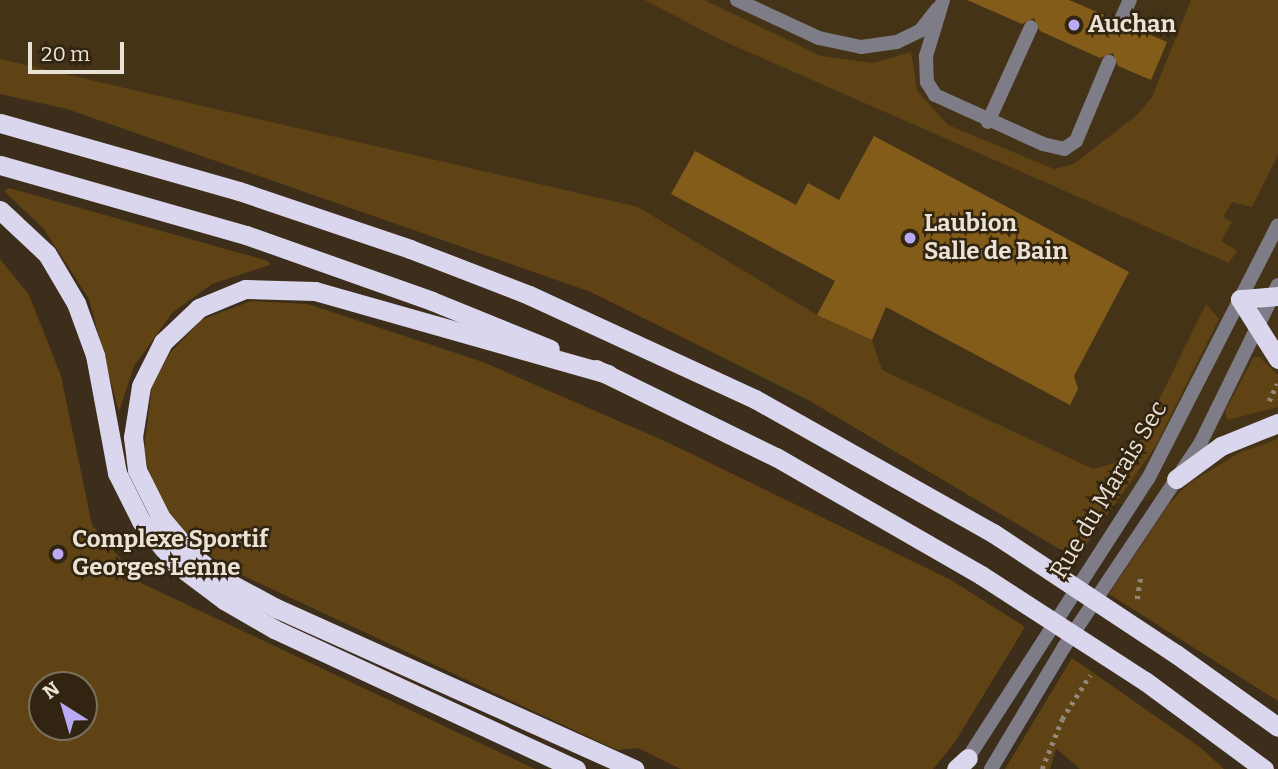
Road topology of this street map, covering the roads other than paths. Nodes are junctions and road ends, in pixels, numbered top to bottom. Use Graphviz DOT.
graph roads {
  1 [pos="737,0"];
  2 [pos="1130,0"];
  3 [pos="942,2"];
  4 [pos="1120,22"];
  5 [pos="1031,27"];
  6 [pos="1109,62"];
  7 [pos="988,122"];
  8 [pos="0,123"];
  9 [pos="0,165"];
  10 [pos="0,210"];
  11 [pos="1278,225"];
  12 [pos="1276,292"];
  13 [pos="1240,299"];
  14 [pos="1256,331"];
  15 [pos="1278,359"];
  16 [pos="608,374"];
  17 [pos="1273,424"];
  18 [pos="1177,479"];
  19 [pos="1278,727"];
  20 [pos="962,765"];
  21 [pos="576,769"];
  22 [pos="634,769"];
  23 [pos="991,769"];
  24 [pos="1264,769"];
  1 -- 3 [label="street"];
  2 -- 4 [label="street"];
  3 -- 7 [label="street"];
  5 -- 7 [label="street"];
  6 -- 7 [label="street"];
  8 -- 19 [label="highway, bridge"];
  9 -- 16 [label="highway"];
  10 -- 21 [label="highway"];
  11 -- 13 [label="street, Rue du Marais Sec"];
  12 -- 13 [label="highway"];
  12 -- 14 [label="street, Rue du Marais Sec"];
  13 -- 14 [label="highway"];
  13 -- 20 [label="street, Rue du Marais Sec"];
  14 -- 15 [label="highway"];
  14 -- 18 [label="street, Rue du Marais Sec"];
  16 -- 22 [label="highway"];
  16 -- 24 [label="highway, bridge"];
  17 -- 18 [label="highway"];
  18 -- 23 [label="street, Rue du Marais Sec"];
}
